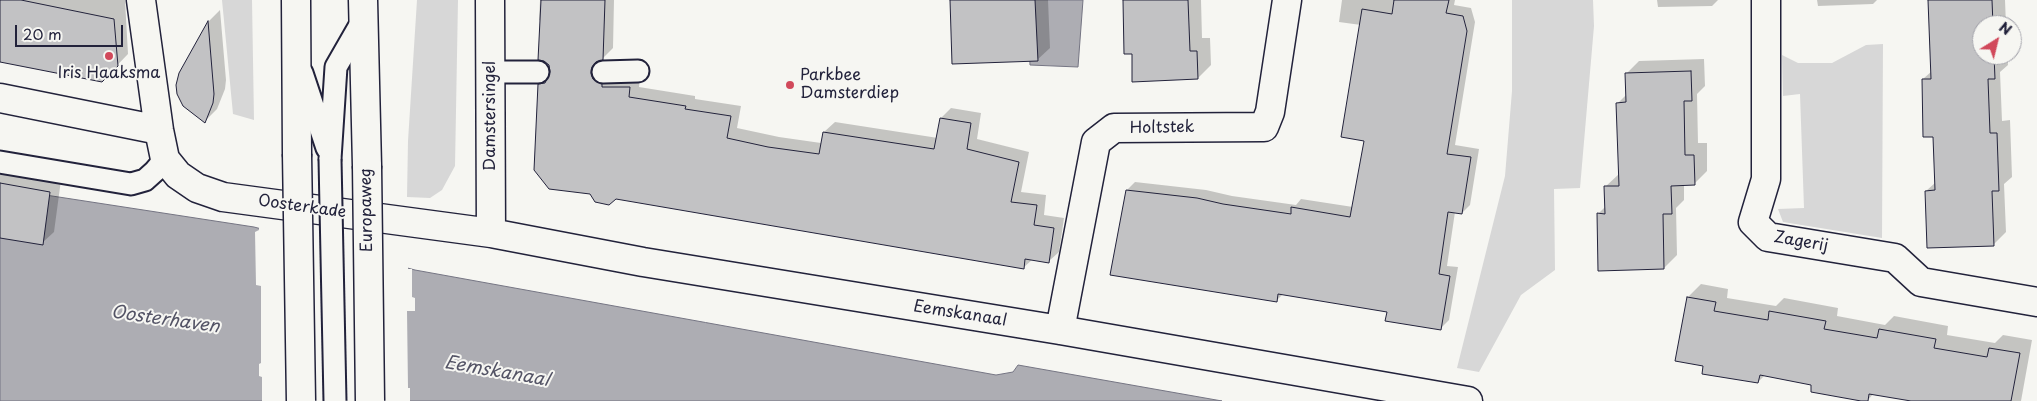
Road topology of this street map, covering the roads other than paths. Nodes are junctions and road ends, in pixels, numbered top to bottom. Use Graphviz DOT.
graph roads {
  1 [pos="140,0"];
  2 [pos="296,0"];
  3 [pos="490,0"];
  4 [pos="1287,0"];
  5 [pos="1766,0"];
  6 [pos="363,10"];
  7 [pos="298,61"];
  8 [pos="638,71"];
  9 [pos="491,72"];
  10 [pos="538,72"];
  11 [pos="603,72"];
  12 [pos="0,98"];
  13 [pos="159,130"];
  14 [pos="165,159"];
  15 [pos="330,159"];
  16 [pos="0,162"];
  17 [pos="452,227"];
  18 [pos="491,233"];
  19 [pos="2037,302"];
  20 [pos="1060,330"];
  21 [pos="301,401"];
  22 [pos="335,401"];
  23 [pos="370,401"];
  24 [pos="1468,401"];
  1 -- 13 [label="street, Oosterkade"];
  2 -- 7 [label="street, Europaweg"];
  3 -- 9 [label="street, Damstersingel"];
  4 -- 20 [label="street, Holtstek"];
  5 -- 19 [label="street, Zagerij"];
  6 -- 15 [label="lane, Europaweg"];
  6 -- 23 [label="street, Europaweg, bridge"];
  7 -- 15 [label="lane, Europaweg"];
  7 -- 21 [label="street, Europaweg, bridge"];
  8 -- 11 [label="lane"];
  9 -- 10 [label="lane"];
  9 -- 18 [label="street, Damstersingel"];
  12 -- 13 [label="street"];
  13 -- 14 [label="street, Oosterkade"];
  14 -- 16 [label="lane"];
  14 -- 17 [label="street, Oosterkade"];
  15 -- 22 [label="lane, Europaweg, bridge"];
  17 -- 18 [label="street, Eemskanaal"];
  18 -- 20 [label="street, Eemskanaal"];
  20 -- 24 [label="street, Eemskanaal"];
}
